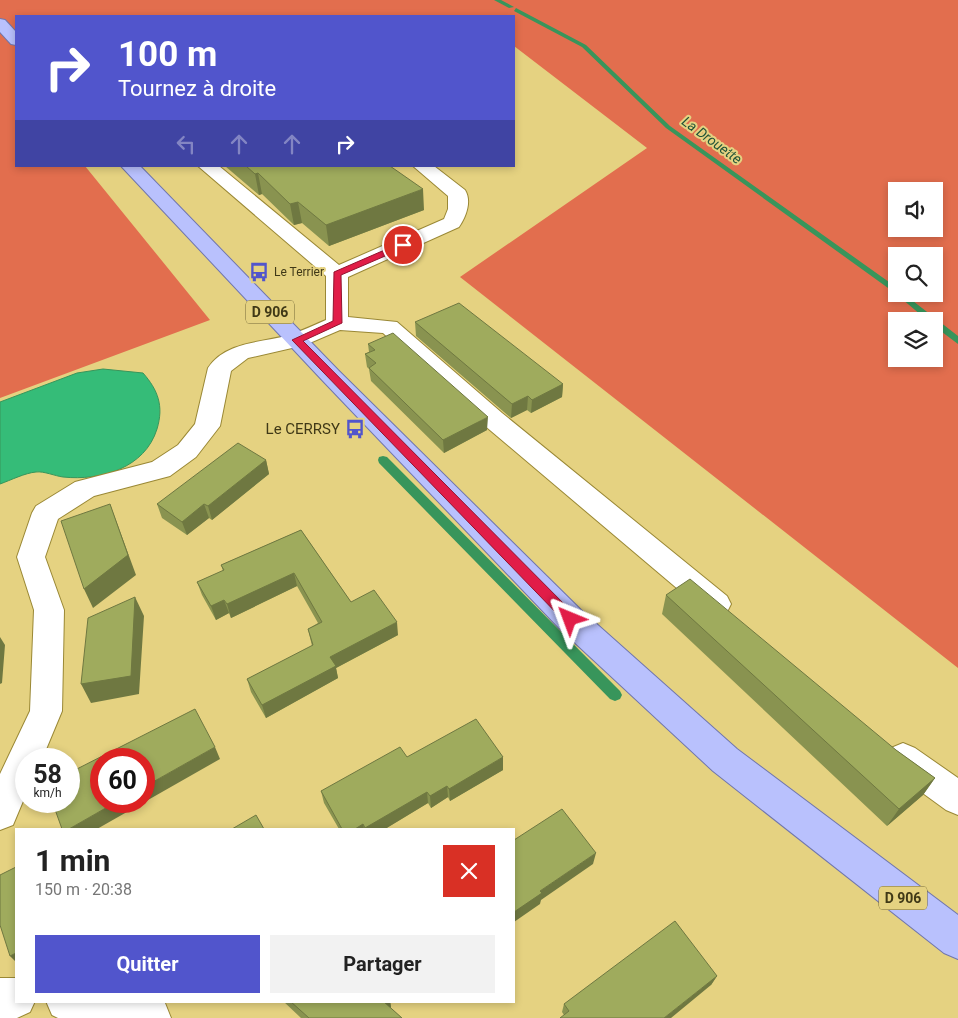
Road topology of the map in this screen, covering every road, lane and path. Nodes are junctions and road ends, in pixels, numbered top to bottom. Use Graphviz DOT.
graph roads {
  1 [pos="0,23"];
  2 [pos="15,40"];
  3 [pos="131,167"];
  4 [pos="208,167"];
  5 [pos="423,167"];
  6 [pos="337,274"];
  7 [pos="337,323"];
  8 [pos="297,340"];
  9 [pos="738,622"];
  10 [pos="883,743"];
  11 [pos="958,798"];
  12 [pos="0,813"];
  13 [pos="958,939"];
  14 [pos="0,998"];
  15 [pos="15,998"];
  16 [pos="79,1003"];
  17 [pos="150,1018"];
  1 -- 2 [label="main road"];
  3 -- 8 [label="main road, D 906"];
  4 -- 6 [label="street"];
  5 -- 6 [label="street"];
  6 -- 7 [label="street"];
  7 -- 8 [label="street"];
  7 -- 9 [label="street"];
  8 -- 12 [label="street"];
  8 -- 13 [label="main road, D 906"];
  10 -- 11 [label="street"];
  14 -- 15 [label="street"];
  16 -- 17 [label="street"];
}
